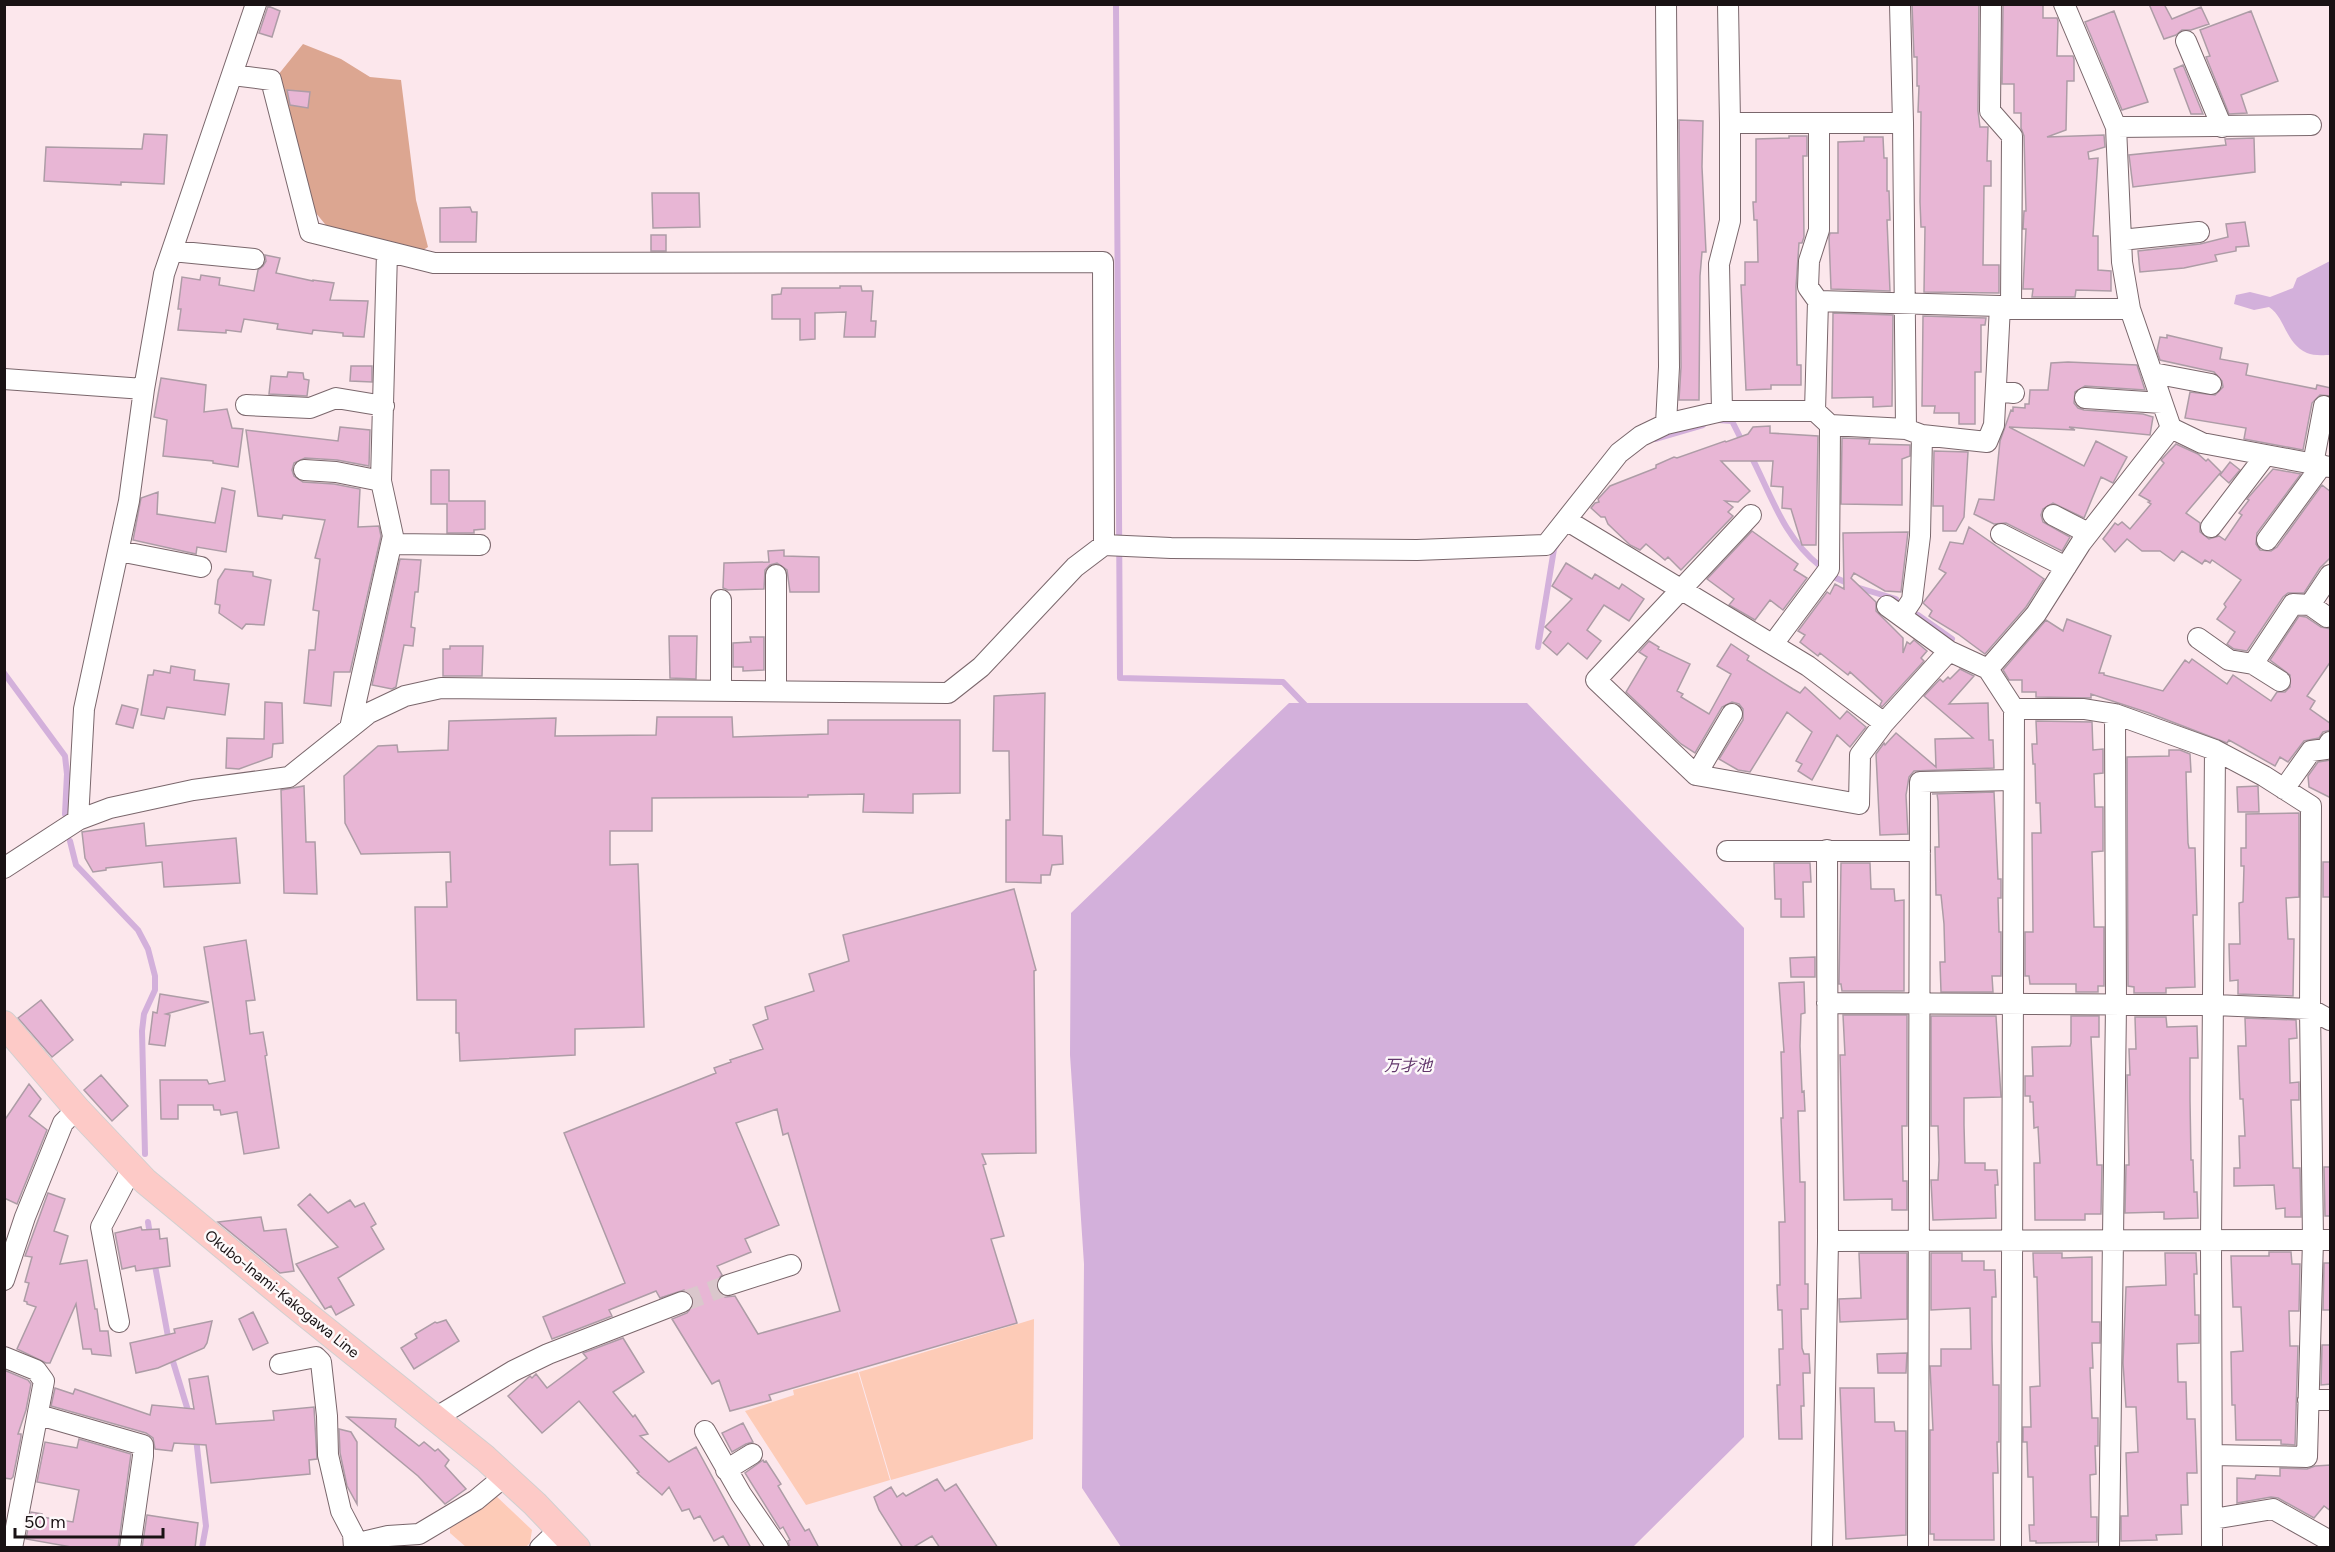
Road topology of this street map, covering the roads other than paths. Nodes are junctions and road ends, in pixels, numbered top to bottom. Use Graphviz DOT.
graph roads {
  1 [pos="256,4"];
  2 [pos="1666,4"];
  3 [pos="1728,4"];
  4 [pos="1900,4"];
  5 [pos="1991,4"];
  6 [pos="2064,4"];
  7 [pos="2186,41"];
  8 [pos="233,75"];
  9 [pos="1730,123"];
  10 [pos="1904,123"];
  11 [pos="1819,124"];
  12 [pos="2311,125"];
  13 [pos="2222,127"];
  14 [pos="2116,128"];
  15 [pos="2199,232"];
  16 [pos="2121,240"];
  17 [pos="172,251"];
  18 [pos="387,252"];
  19 [pos="254,259"];
  20 [pos="1818,301"];
  21 [pos="1906,303"];
  22 [pos="2005,308"];
  23 [pos="2130,309"];
  24 [pos="2153,373"];
  25 [pos="4,379"];
  26 [pos="2211,384"];
  27 [pos="144,389"];
  28 [pos="2085,399"];
  29 [pos="2162,403"];
  30 [pos="246,405"];
  31 [pos="384,406"];
  32 [pos="2324,406"];
  33 [pos="1722,411"];
  34 [pos="1815,411"];
  35 [pos="1666,424"];
  36 [pos="1830,425"];
  37 [pos="2171,428"];
  38 [pos="1914,432"];
  39 [pos="2265,456"];
  40 [pos="2322,465"];
  41 [pos="304,470"];
  42 [pos="381,481"];
  43 [pos="1751,515"];
  44 [pos="2053,515"];
  45 [pos="1566,520"];
  46 [pos="2211,527"];
  47 [pos="2088,533"];
  48 [pos="2001,534"];
  49 [pos="2267,540"];
  50 [pos="392,544"];
  51 [pos="480,545"];
  52 [pos="1104,545"];
  53 [pos="119,551"];
  54 [pos="201,567"];
  55 [pos="2066,567"];
  56 [pos="776,575"];
  57 [pos="2331,576"];
  58 [pos="1681,589"];
  59 [pos="721,600"];
  60 [pos="2310,605"];
  61 [pos="2328,617"];
  62 [pos="2198,638"];
  63 [pos="1773,644"];
  64 [pos="1949,651"];
  65 [pos="2253,664"];
  66 [pos="1988,669"];
  67 [pos="2280,681"];
  68 [pos="721,691"];
  69 [pos="776,692"];
  70 [pos="2014,709"];
  71 [pos="1732,714"];
  72 [pos="2115,714"];
  73 [pos="1884,723"];
  74 [pos="350,728"];
  75 [pos="2331,742"];
  76 [pos="2215,750"];
  77 [pos="1696,775"];
  78 [pos="2013,780"];
  79 [pos="2284,789"];
  80 [pos="78,820"];
  81 [pos="1827,850"];
  82 [pos="1727,851"];
  83 [pos="1920,851"];
  84 [pos="4,868"];
  85 [pos="1827,1003"];
  86 [pos="1920,1004"];
  87 [pos="2013,1004"];
  88 [pos="2116,1005"];
  89 [pos="2214,1005"];
  90 [pos="2310,1009"];
  91 [pos="2331,1020"];
  92 [pos="4,1024"];
  93 [pos="77,1110"];
  94 [pos="132,1168"];
  95 [pos="1920,1240"];
  96 [pos="2011,1240"];
  97 [pos="2113,1240"];
  98 [pos="2211,1240"];
  99 [pos="2322,1240"];
  100 [pos="1828,1241"];
  101 [pos="791,1265"];
  102 [pos="4,1280"];
  103 [pos="728,1285"];
  104 [pos="682,1302"];
  105 [pos="119,1322"];
  106 [pos="4,1357"];
  107 [pos="280,1364"];
  108 [pos="2308,1400"];
  109 [pos="2331,1400"];
  110 [pos="39,1415"];
  111 [pos="435,1418"];
  112 [pos="705,1431"];
  113 [pos="752,1454"];
  114 [pos="2212,1455"];
  115 [pos="726,1470"];
  116 [pos="505,1476"];
  117 [pos="2213,1519"];
  118 [pos="568,1538"];
  119 [pos="422,1541"];
  120 [pos="2331,1541"];
  121 [pos="354,1546"];
  122 [pos="12,1548"];
  123 [pos="130,1548"];
  124 [pos="540,1548"];
  125 [pos="778,1548"];
  126 [pos="1822,1548"];
  127 [pos="1918,1548"];
  128 [pos="2011,1548"];
  129 [pos="2109,1548"];
  130 [pos="2212,1548"];
  1 -- 8 [label="street"];
  2 -- 35 [label="street"];
  3 -- 9 [label="street"];
  4 -- 10 [label="street"];
  5 -- 22 [label="street"];
  6 -- 14 [label="street"];
  7 -- 13 [label="street"];
  8 -- 17 [label="street"];
  8 -- 18 [label="street"];
  9 -- 11 [label="street"];
  9 -- 33 [label="street"];
  10 -- 11 [label="street"];
  10 -- 21 [label="street"];
  11 -- 20 [label="street"];
  12 -- 13 [label="street"];
  13 -- 14 [label="street"];
  14 -- 16 [label="street"];
  15 -- 16 [label="street"];
  16 -- 23 [label="street"];
  17 -- 19 [label="street"];
  17 -- 27 [label="street"];
  18 -- 31 [label="street"];
  18 -- 52 [label="street"];
  20 -- 21 [label="street"];
  20 -- 34 [label="street"];
  21 -- 22 [label="street"];
  21 -- 38 [label="street"];
  22 -- 23 [label="street"];
  22 -- 38 [label="street"];
  23 -- 24 [label="street"];
  24 -- 26 [label="street"];
  24 -- 29 [label="street"];
  25 -- 27 [label="street"];
  27 -- 53 [label="street"];
  28 -- 29 [label="street"];
  29 -- 37 [label="street"];
  30 -- 31 [label="street"];
  31 -- 42 [label="street"];
  32 -- 40 [label="street"];
  33 -- 34 [label="street"];
  33 -- 35 [label="street"];
  34 -- 36 [label="street"];
  35 -- 45 [label="street"];
  36 -- 38 [label="street"];
  36 -- 63 [label="street"];
  37 -- 39 [label="street"];
  37 -- 47 [label="street"];
  38 -- 64 [label="street"];
  39 -- 40 [label="street"];
  39 -- 46 [label="street"];
  40 -- 49 [label="street"];
  41 -- 42 [label="street"];
  42 -- 50 [label="street"];
  43 -- 58 [label="street"];
  44 -- 47 [label="street"];
  45 -- 52 [label="street"];
  45 -- 58 [label="street"];
  47 -- 55 [label="street"];
  48 -- 55 [label="street"];
  50 -- 51 [label="street"];
  50 -- 74 [label="street"];
  52 -- 69 [label="street"];
  53 -- 54 [label="street"];
  53 -- 80 [label="street"];
  55 -- 66 [label="street"];
  56 -- 69 [label="street"];
  57 -- 60 [label="street"];
  58 -- 63 [label="street"];
  58 -- 77 [label="street"];
  59 -- 68 [label="street"];
  60 -- 61 [label="street"];
  60 -- 65 [label="street"];
  62 -- 65 [label="street"];
  63 -- 73 [label="street"];
  64 -- 66 [label="street"];
  64 -- 73 [label="street"];
  65 -- 67 [label="street"];
  66 -- 70 [label="street"];
  68 -- 69 [label="street"];
  68 -- 74 [label="street"];
  70 -- 72 [label="street"];
  70 -- 78 [label="street"];
  71 -- 77 [label="street"];
  72 -- 76 [label="street"];
  72 -- 88 [label="street"];
  73 -- 77 [label="street"];
  74 -- 80 [label="street"];
  75 -- 79 [label="street"];
  76 -- 79 [label="street"];
  76 -- 89 [label="street"];
  78 -- 83 [label="street"];
  78 -- 87 [label="street"];
  79 -- 90 [label="street"];
  80 -- 84 [label="street"];
  81 -- 82 [label="street"];
  81 -- 83 [label="street"];
  81 -- 85 [label="street"];
  83 -- 86 [label="street"];
  85 -- 86 [label="street"];
  85 -- 100 [label="street"];
  86 -- 87 [label="street"];
  86 -- 95 [label="street"];
  87 -- 88 [label="street"];
  87 -- 96 [label="street"];
  88 -- 89 [label="street"];
  88 -- 97 [label="street"];
  89 -- 90 [label="street"];
  89 -- 98 [label="street"];
  90 -- 91 [label="street"];
  90 -- 99 [label="street"];
  92 -- 93 [label="main road, Okubo-Inami-Kakogawa Line"];
  93 -- 94 [label="main road, Okubo-Inami-Kakogawa Line"];
  93 -- 102 [label="street"];
  94 -- 105 [label="street"];
  94 -- 111 [label="main road, Okubo-Inami-Kakogawa Line"];
  95 -- 96 [label="street"];
  95 -- 100 [label="street"];
  95 -- 127 [label="street"];
  96 -- 97 [label="street"];
  96 -- 128 [label="street"];
  97 -- 98 [label="street"];
  97 -- 129 [label="street"];
  98 -- 99 [label="street"];
  98 -- 114 [label="street"];
  99 -- 108 [label="street"];
  100 -- 126 [label="street"];
  101 -- 103 [label="street"];
  104 -- 111 [label="street"];
  106 -- 110 [label="street"];
  107 -- 121 [label="street"];
  108 -- 109 [label="street"];
  108 -- 114 [label="street"];
  110 -- 122 [label="street"];
  110 -- 123 [label="street"];
  111 -- 116 [label="main road, Okubo-Inami-Kakogawa Line"];
  112 -- 115 [label="street"];
  113 -- 115 [label="street"];
  114 -- 117 [label="street"];
  115 -- 125 [label="street"];
  116 -- 118 [label="main road, Okubo-Inami-Kakogawa Line"];
  116 -- 119 [label="street"];
  117 -- 120 [label="street"];
  117 -- 130 [label="street"];
  118 -- 124 [label="street"];
  119 -- 121 [label="street"];
}
